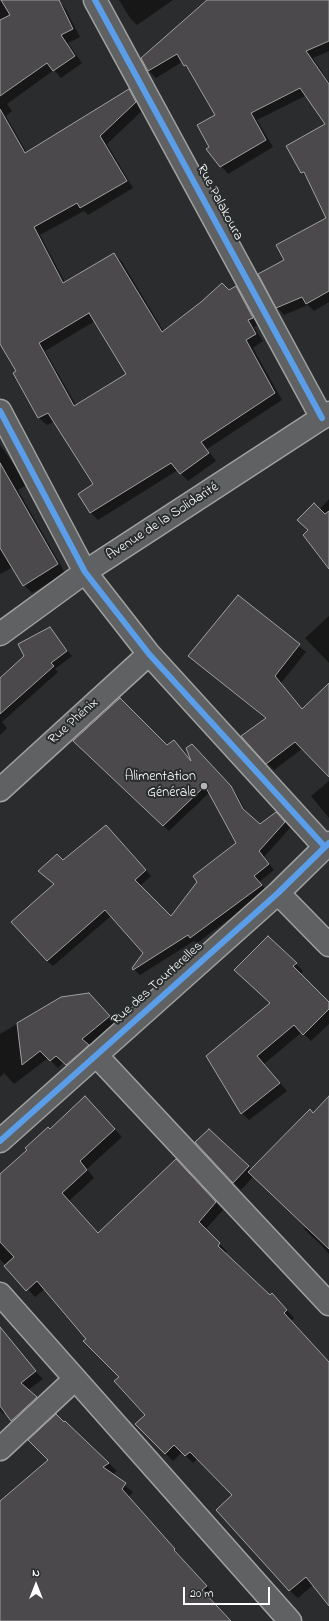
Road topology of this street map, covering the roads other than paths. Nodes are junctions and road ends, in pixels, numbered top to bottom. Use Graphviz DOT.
graph roads {
  1 [pos="95,0"];
  2 [pos="0,412"];
  3 [pos="326,416"];
  4 [pos="85,572"];
  5 [pos="0,634"];
  6 [pos="149,654"];
  7 [pos="0,790"];
  8 [pos="327,845"];
  9 [pos="278,893"];
  10 [pos="329,945"];
  11 [pos="96,1055"];
  12 [pos="0,1141"];
  13 [pos="0,1294"];
  14 [pos="329,1304"];
  15 [pos="75,1379"];
  16 [pos="0,1449"];
  17 [pos="290,1621"];
  1 -- 3 [label="street, Rue Palakoura"];
  2 -- 4 [label="street"];
  3 -- 4 [label="street, Avenue de la Solidarité"];
  4 -- 5 [label="street, Avenue de la Solidarité"];
  4 -- 6 [label="street"];
  6 -- 7 [label="street, Rue Phénix"];
  6 -- 8 [label="street"];
  8 -- 9 [label="street, Rue des Tourterelles"];
  9 -- 10 [label="street"];
  9 -- 11 [label="street, Rue des Tourterelles"];
  11 -- 12 [label="street, Rue des Tourterelles"];
  11 -- 14 [label="street"];
  13 -- 15 [label="street"];
  15 -- 16 [label="street"];
  15 -- 17 [label="street"];
}
